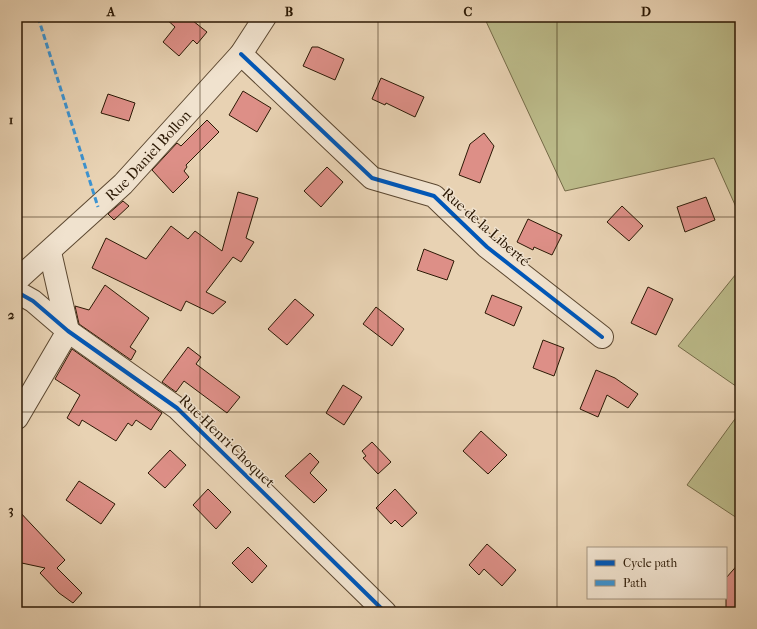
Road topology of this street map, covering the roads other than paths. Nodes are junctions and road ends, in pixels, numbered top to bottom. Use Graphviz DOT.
graph roads {
  1 [pos="264,17"];
  2 [pos="241,54"];
  3 [pos="50,252"];
  4 [pos="17,280"];
  5 [pos="17,292"];
  6 [pos="68,331"];
  7 [pos="602,338"];
  8 [pos="17,418"];
  9 [pos="385,612"];
  1 -- 2 [label="street, Rue Daniel Bollon"];
  2 -- 3 [label="street, Rue Daniel Bollon"];
  2 -- 7 [label="street, Rue de la Liberté"];
  3 -- 4 [label="street, Rue Daniel Bollon"];
  3 -- 6 [label="street"];
  5 -- 6 [label="street, Rue Henri Choquet"];
  6 -- 8 [label="street"];
  6 -- 9 [label="street, Rue Henri Choquet"];
}
